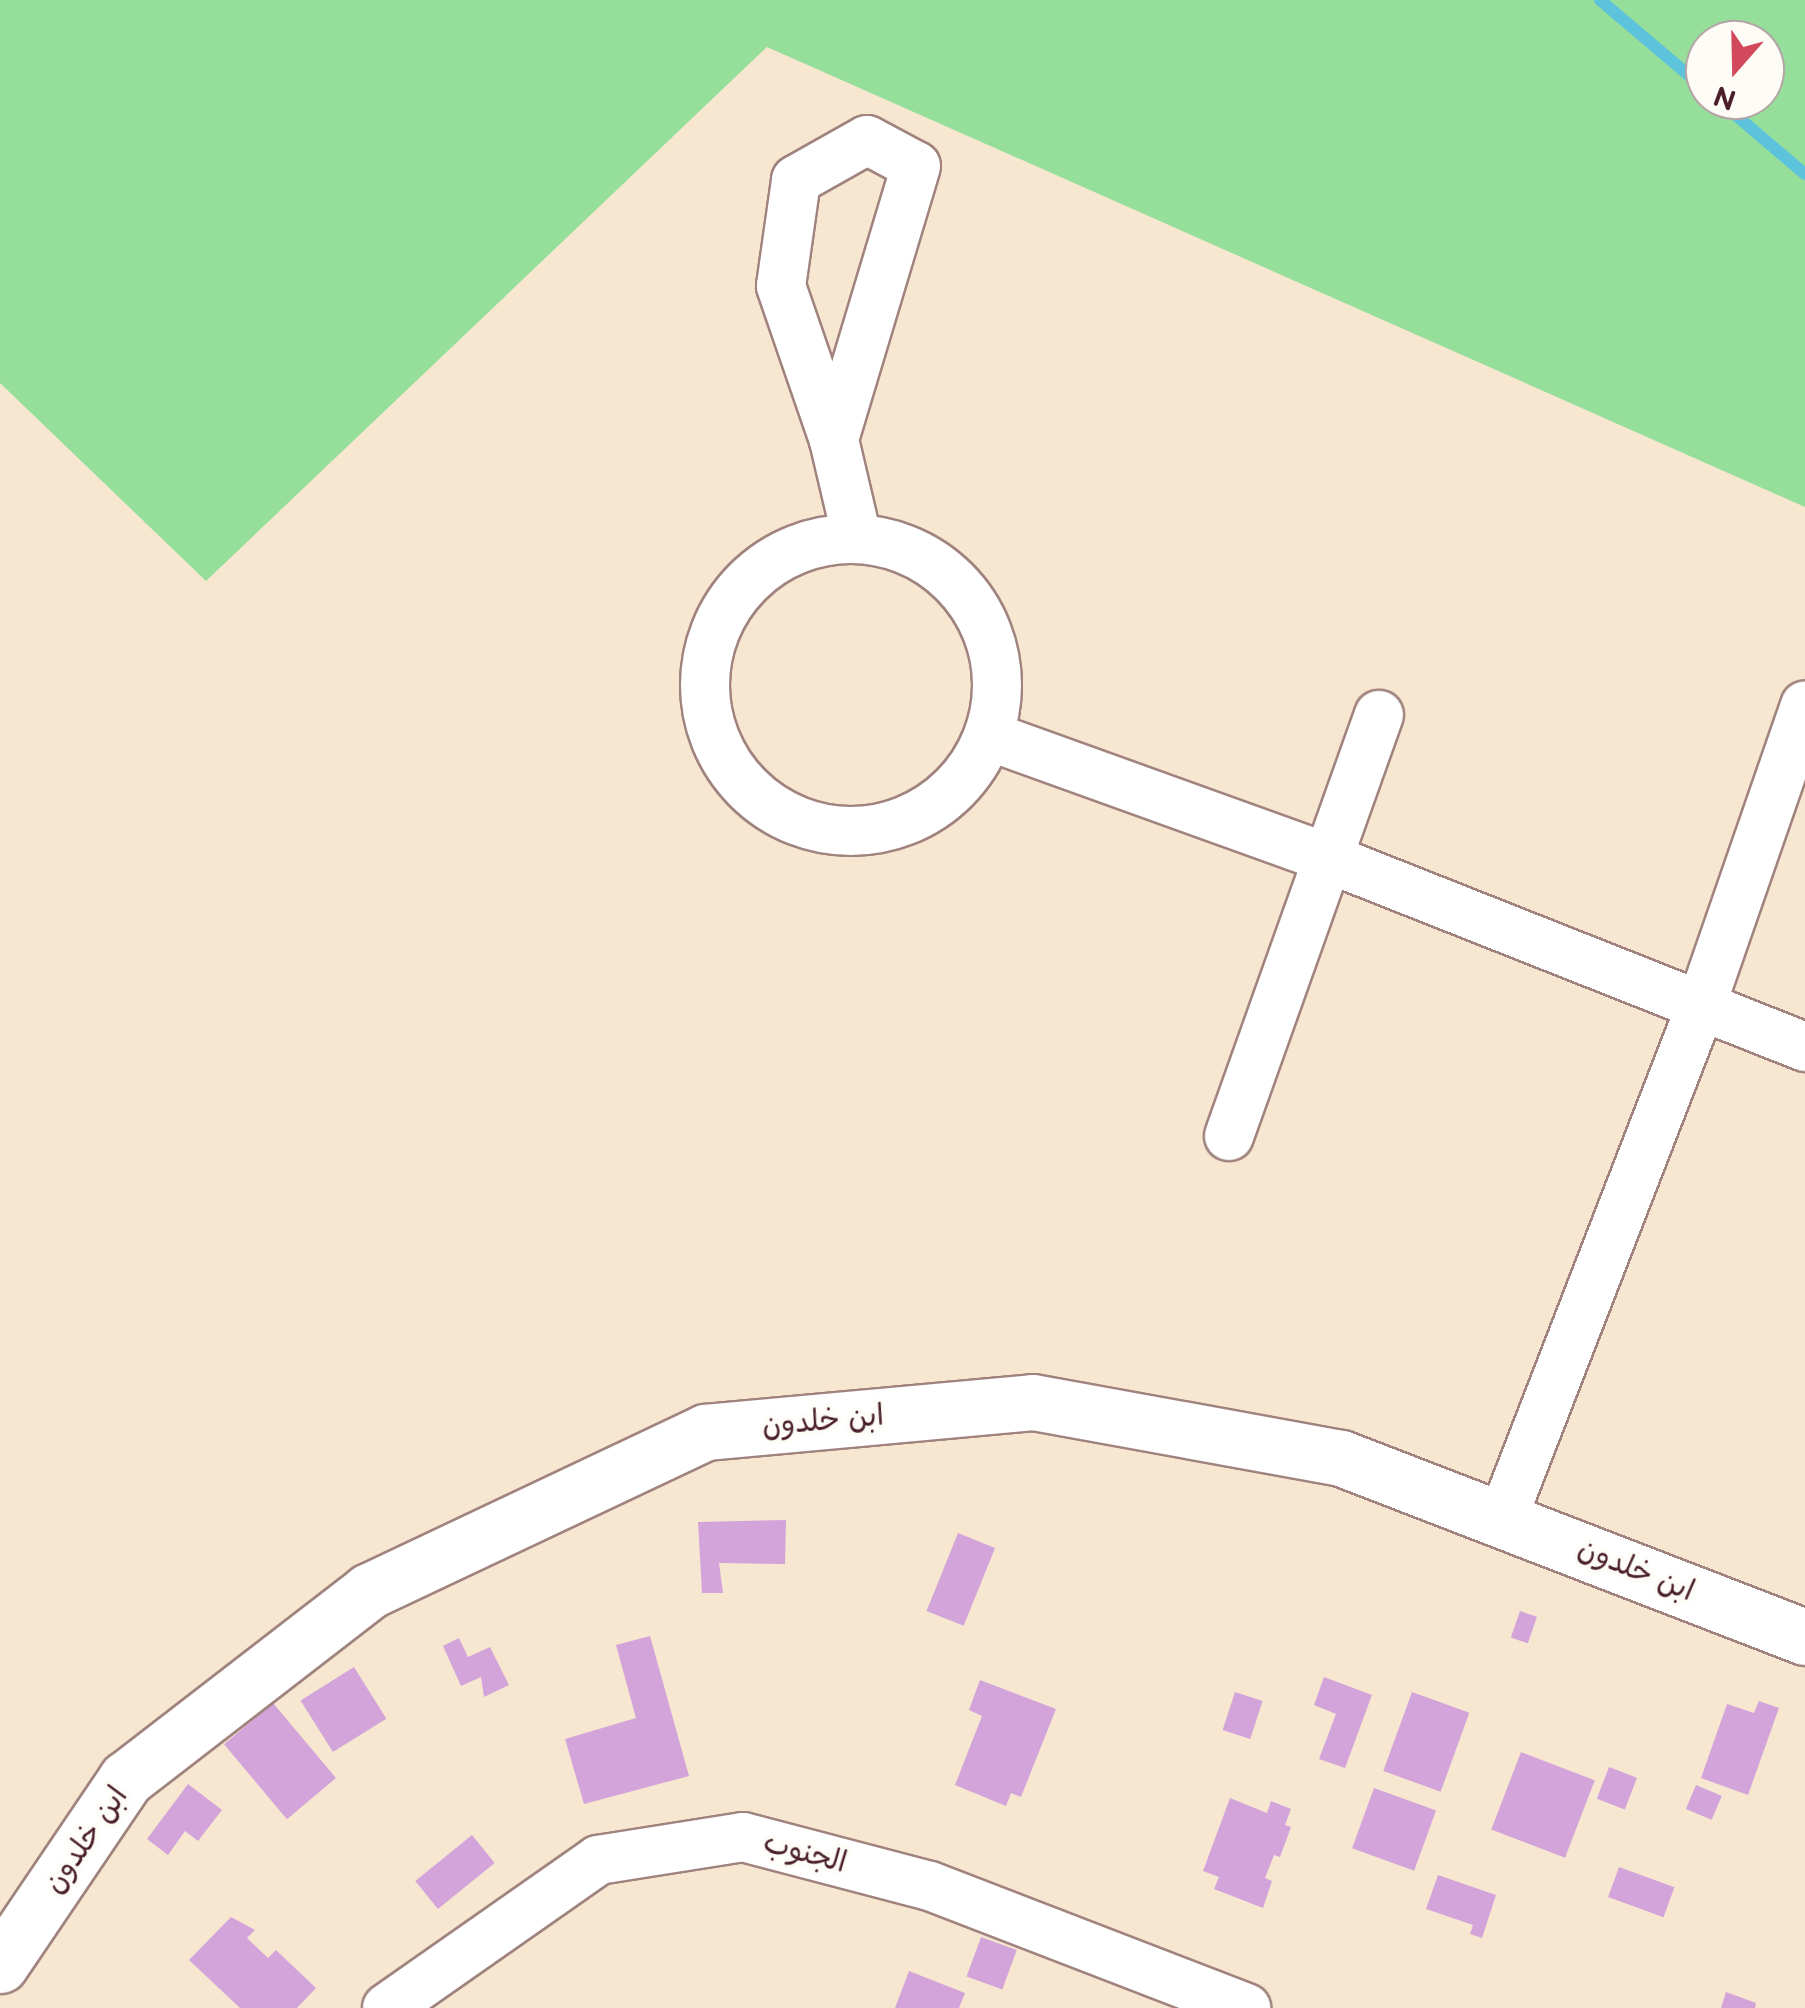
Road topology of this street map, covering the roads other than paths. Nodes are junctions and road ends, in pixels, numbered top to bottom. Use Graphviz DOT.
graph roads {
  1 [pos="834,440"];
  2 [pos="857,538"];
  3 [pos="1805,706"];
  4 [pos="1379,715"];
  5 [pos="990,736"];
  6 [pos="1330,860"];
  7 [pos="1702,1006"];
  8 [pos="1805,1047"];
  9 [pos="1229,1136"];
  10 [pos="1503,1517"];
  11 [pos="1805,1636"];
  12 [pos="0,1965"];
  13 [pos="1151,1991"];
  14 [pos="387,2008"];
  15 [pos="1246,2008"];
  1 -- 1 [label="street"];
  1 -- 2 [label="street"];
  2 -- 5 [label="street"];
  2 -- 5 [label="street"];
  3 -- 7 [label="street"];
  4 -- 6 [label="street"];
  5 -- 6 [label="street"];
  6 -- 7 [label="street"];
  6 -- 9 [label="street"];
  7 -- 8 [label="street"];
  7 -- 10 [label="street"];
  10 -- 11 [label="street, ابن خلدون"];
  10 -- 12 [label="street, ابن خلدون"];
  13 -- 14 [label="street, الجنوب"];
  13 -- 15 [label="street, الجنوب"];
}
